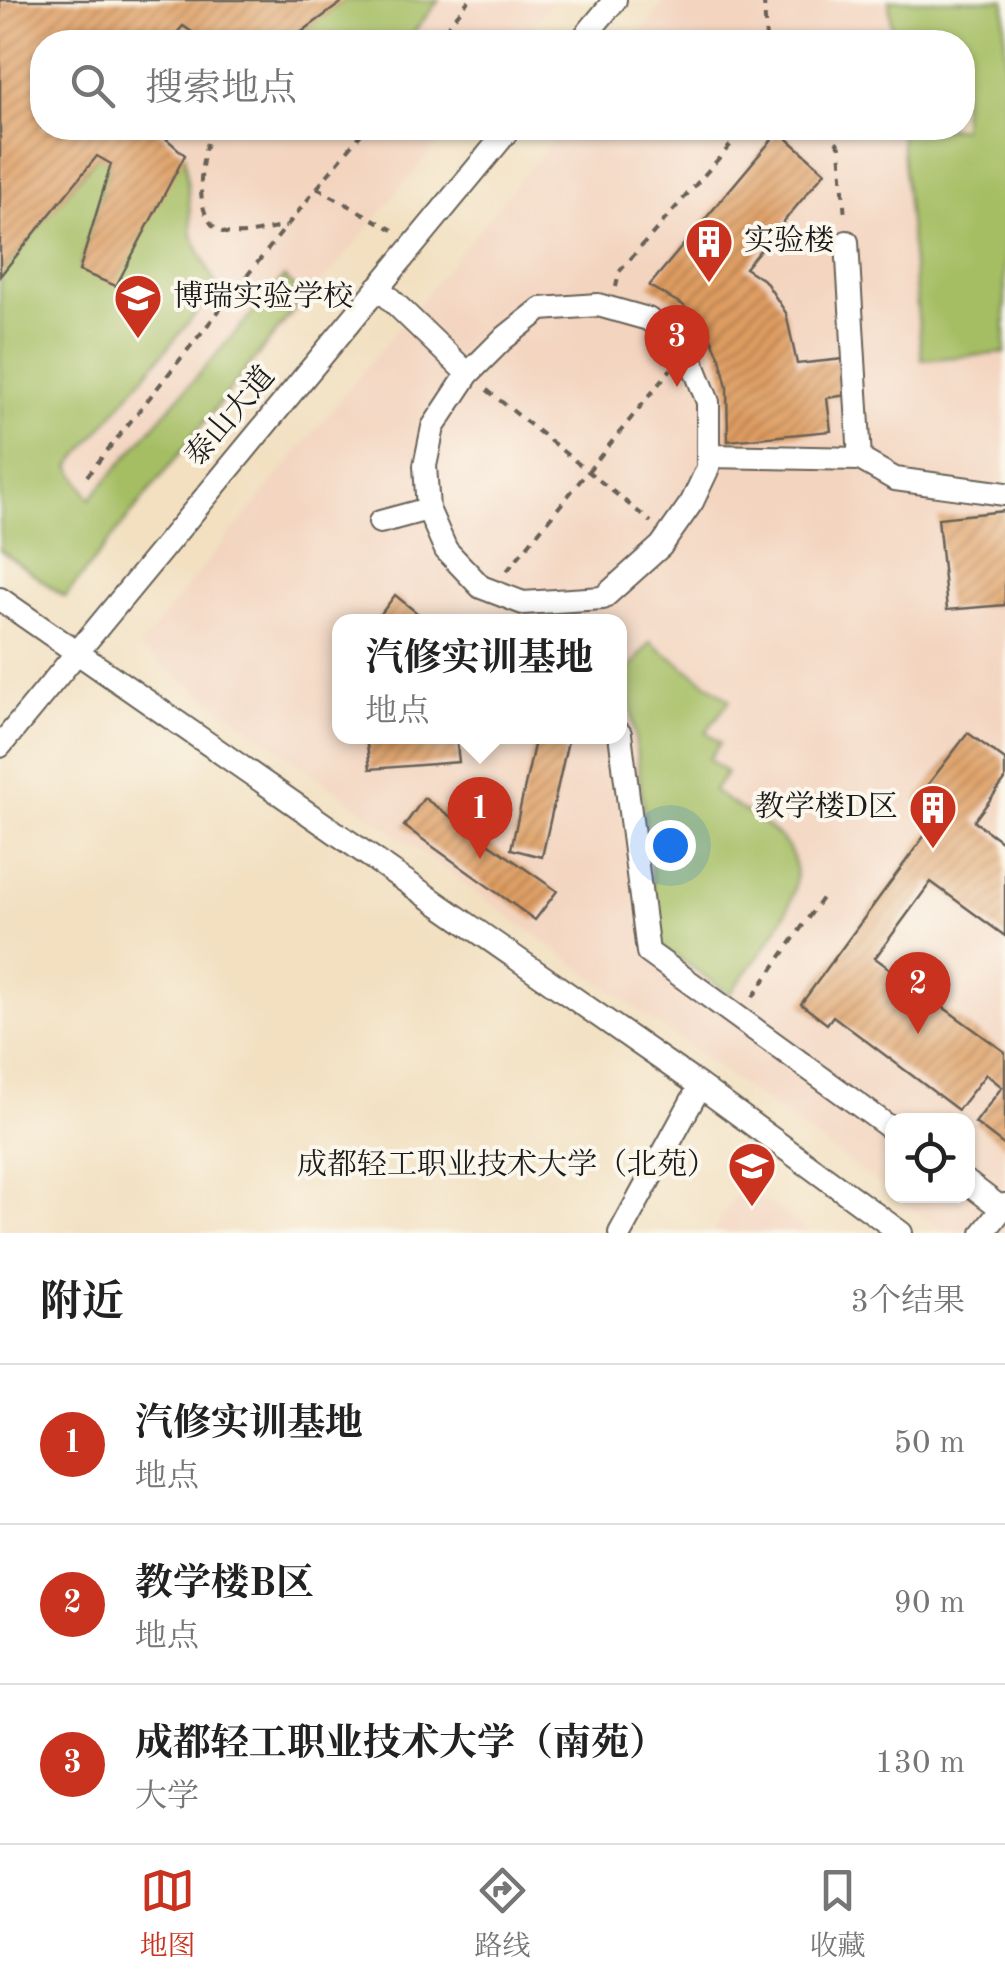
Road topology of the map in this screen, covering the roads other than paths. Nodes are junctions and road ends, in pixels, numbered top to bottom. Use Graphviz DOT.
graph roads {
  1 [pos="615,0"];
  2 [pos="590,30"];
  3 [pos="500,140"];
  4 [pos="847,242"];
  5 [pos="378,286"];
  6 [pos="468,374"];
  7 [pos="708,456"];
  8 [pos="860,459"];
  9 [pos="1005,494"];
  10 [pos="428,509"];
  11 [pos="380,522"];
  12 [pos="0,599"];
  13 [pos="604,610"];
  14 [pos="75,653"];
  15 [pos="621,744"];
  16 [pos="0,746"];
  17 [pos="700,1086"];
  18 [pos="885,1124"];
  19 [pos="975,1188"];
  20 [pos="1003,1206"];
  21 [pos="620,1233"];
  22 [pos="901,1233"];
  23 [pos="983,1233"];
  1 -- 2 [label="street"];
  3 -- 5 [label="street, 泰山大道"];
  4 -- 8 [label="street"];
  5 -- 6 [label="street"];
  5 -- 14 [label="street, 泰山大道"];
  6 -- 7 [label="street"];
  6 -- 10 [label="street"];
  7 -- 8 [label="street"];
  7 -- 13 [label="street"];
  8 -- 9 [label="street"];
  10 -- 11 [label="street"];
  10 -- 13 [label="street"];
  12 -- 14 [label="street"];
  14 -- 16 [label="street, 泰山大道"];
  14 -- 17 [label="street"];
  15 -- 18 [label="street"];
  17 -- 21 [label="street"];
  17 -- 22 [label="street"];
  19 -- 20 [label="street"];
  20 -- 23 [label="street"];
}
